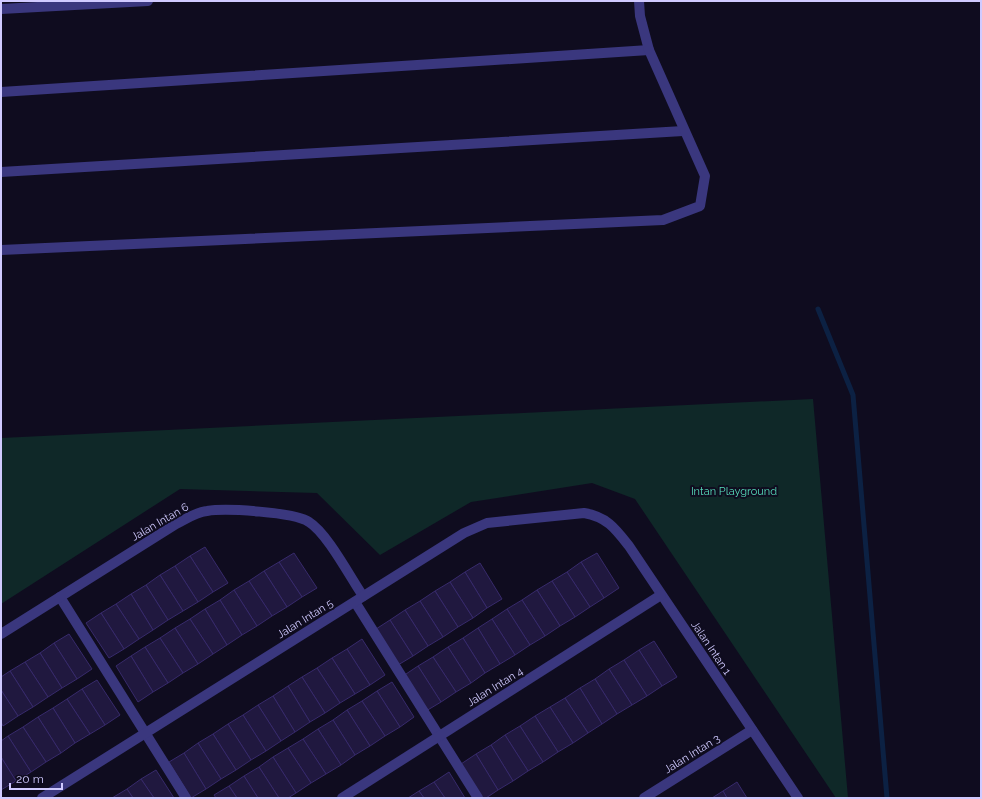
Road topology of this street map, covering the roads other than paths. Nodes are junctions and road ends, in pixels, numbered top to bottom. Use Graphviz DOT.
graph roads {
  1 [pos="148,1"];
  2 [pos="639,1"];
  3 [pos="48,4"];
  4 [pos="1,9"];
  5 [pos="649,50"];
  6 [pos="1,92"];
  7 [pos="684,131"];
  8 [pos="1,172"];
  9 [pos="1,250"];
  10 [pos="598,516"];
  11 [pos="661,595"];
  12 [pos="60,597"];
  13 [pos="359,599"];
  14 [pos="1,634"];
  15 [pos="752,730"];
  16 [pos="146,734"];
  17 [pos="440,736"];
  18 [pos="42,798"];
  19 [pos="186,798"];
  20 [pos="342,798"];
  21 [pos="478,798"];
  22 [pos="644,798"];
  23 [pos="798,798"];
  1 -- 3 [label="street"];
  2 -- 5 [label="street"];
  3 -- 4 [label="street"];
  5 -- 6 [label="street"];
  5 -- 7 [label="street"];
  7 -- 8 [label="street"];
  7 -- 9 [label="street"];
  10 -- 11 [label="street, Jalan Intan 1"];
  10 -- 13 [label="street, Jalan Intan 5"];
  11 -- 15 [label="street, Jalan Intan 1"];
  11 -- 17 [label="street, Jalan Intan 4"];
  12 -- 13 [label="street, Jalan Intan 6"];
  12 -- 14 [label="street, Jalan Intan 6"];
  12 -- 16 [label="street"];
  13 -- 16 [label="street, Jalan Intan 5"];
  13 -- 17 [label="street, Jalan Intan 6"];
  15 -- 22 [label="street, Jalan Intan 3"];
  15 -- 23 [label="street, Jalan Intan 1"];
  16 -- 18 [label="street, Jalan Intan 5"];
  16 -- 19 [label="street"];
  17 -- 20 [label="street, Jalan Intan 4"];
  17 -- 21 [label="street, Jalan Intan 6"];
}
